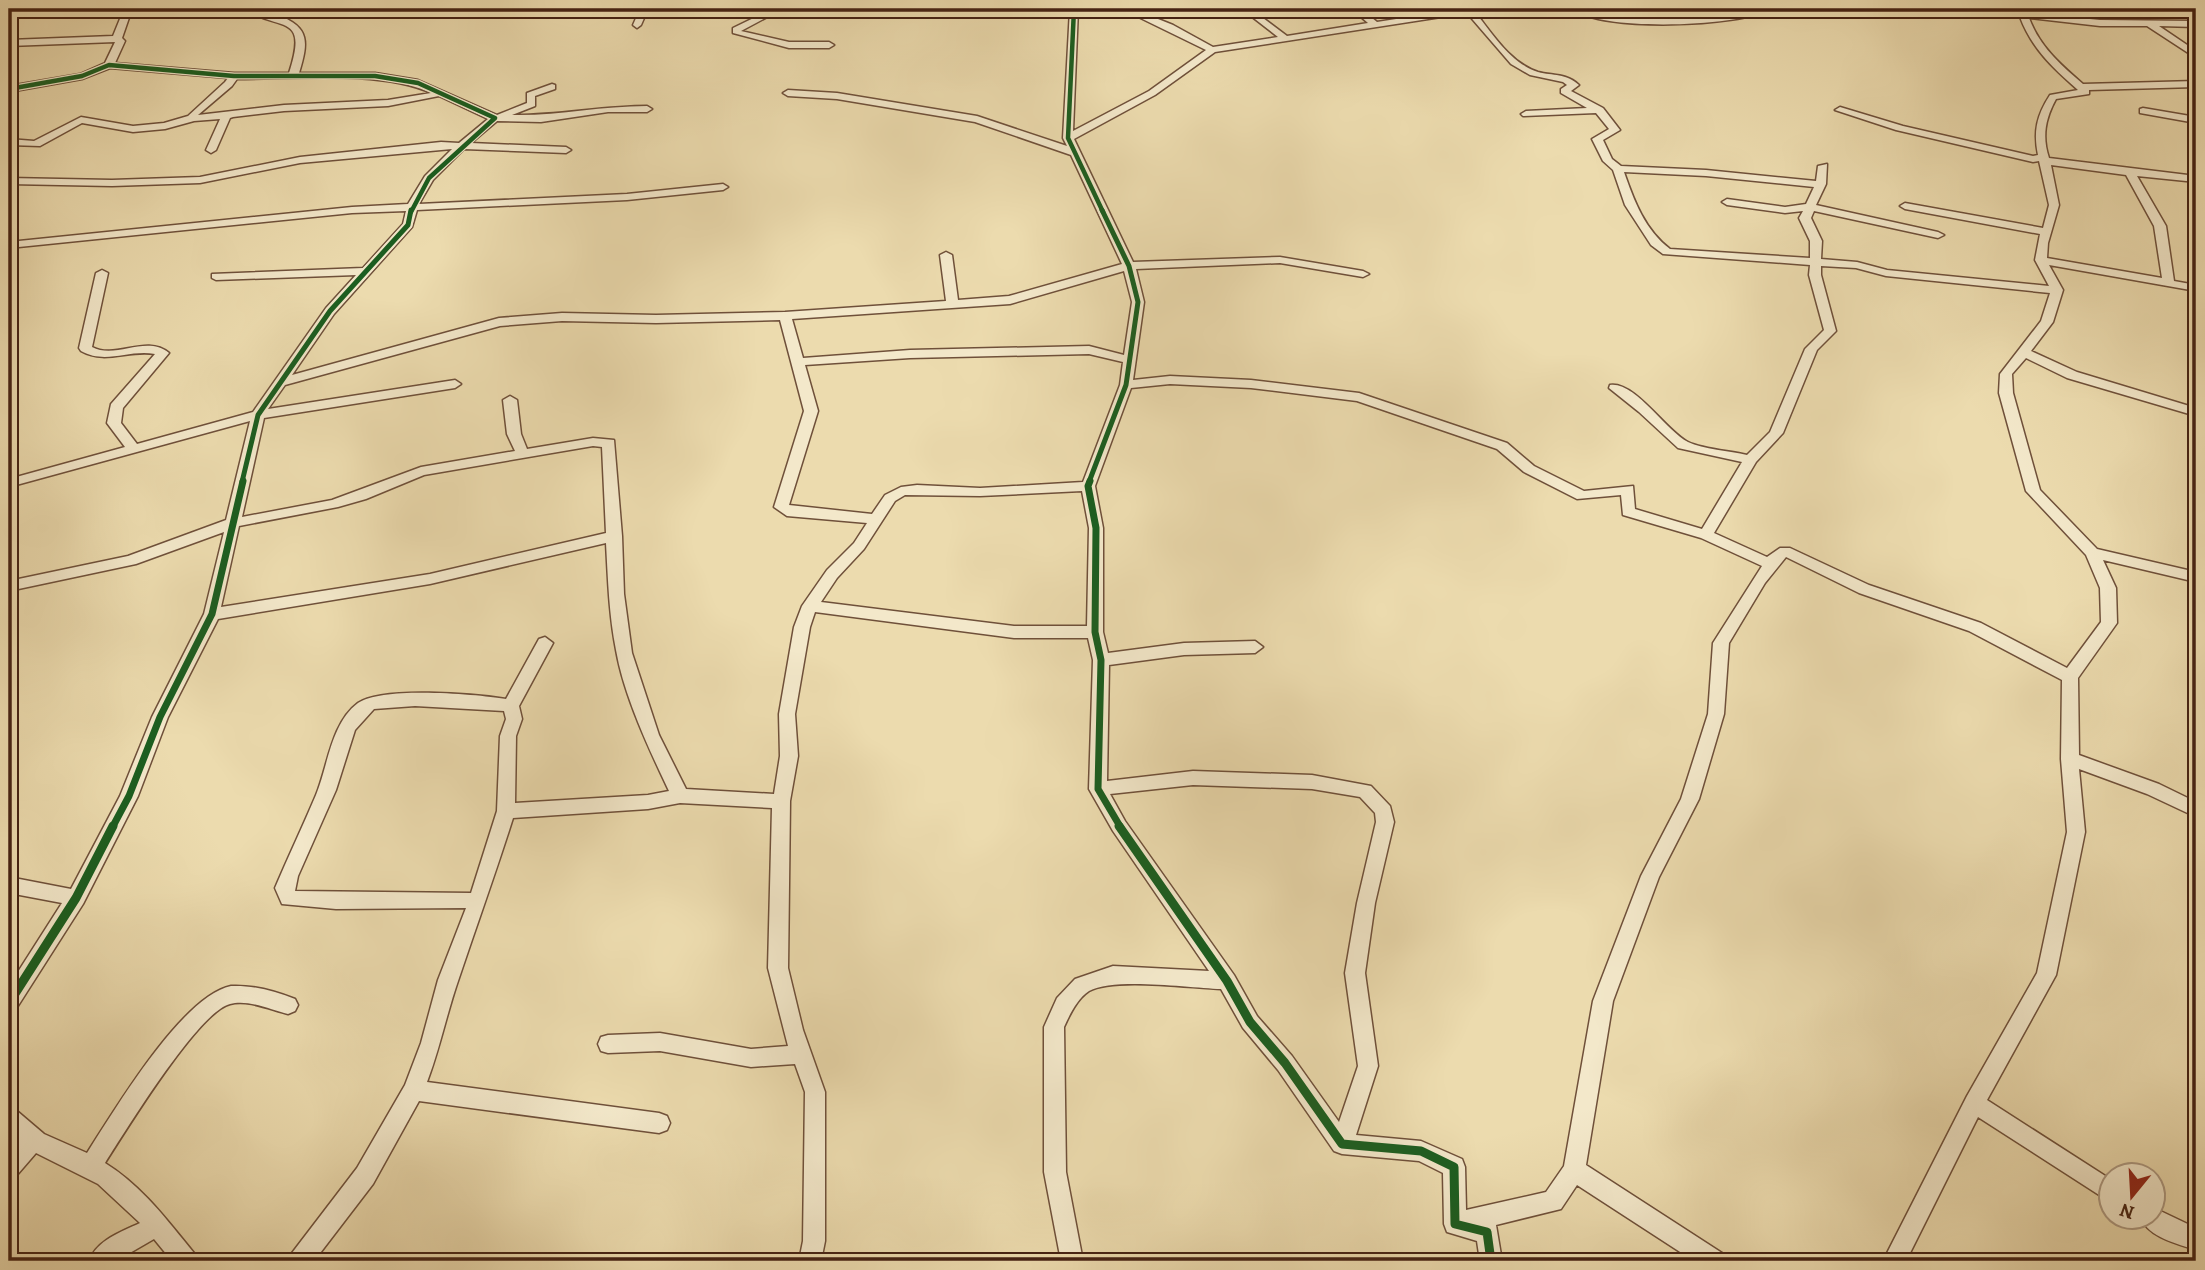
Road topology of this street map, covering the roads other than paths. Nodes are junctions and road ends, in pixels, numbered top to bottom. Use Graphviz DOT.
graph roads {
  1 [pos="128,9"];
  2 [pos="248,9"];
  3 [pos="370,9"];
  4 [pos="644,9"];
  5 [pos="778,9"];
  6 [pos="1074,9"];
  7 [pos="1126,9"];
  8 [pos="1246,9"];
  9 [pos="1356,9"];
  10 [pos="1577,9"];
  11 [pos="1720,9"];
  12 [pos="1767,9"];
  13 [pos="1964,9"];
  14 [pos="2051,9"];
  15 [pos="1472,10"];
  16 [pos="1976,10"];
  17 [pos="359,14"];
  18 [pos="1731,16"];
  19 [pos="2024,17"];
  20 [pos="2056,20"];
  21 [pos="637,24"];
  22 [pos="2196,24"];
  23 [pos="1376,25"];
  24 [pos="2151,25"];
  25 [pos="117,39"];
  26 [pos="1286,39"];
  27 [pos="9,43"];
  28 [pos="829,45"];
  29 [pos="1212,50"];
  30 [pos="2196,55"];
  31 [pos="108,65"];
  32 [pos="234,76"];
  33 [pos="293,76"];
  34 [pos="2196,84"];
  35 [pos="552,87"];
  36 [pos="2083,87"];
  37 [pos="9,89"];
  38 [pos="441,93"];
  39 [pos="788,93"];
  40 [pos="647,109"];
  41 [pos="1601,109"];
  42 [pos="1840,110"];
  43 [pos="2143,111"];
  44 [pos="1526,114"];
  45 [pos="227,115"];
  46 [pos="499,117"];
  47 [pos="192,118"];
  48 [pos="2195,121"];
  49 [pos="1068,138"];
  50 [pos="9,142"];
  51 [pos="458,147"];
  52 [pos="211,150"];
  53 [pos="566,150"];
  54 [pos="1076,153"];
  55 [pos="2040,157"];
  56 [pos="1823,166"];
  57 [pos="1618,169"];
  58 [pos="2130,173"];
  59 [pos="2196,179"];
  60 [pos="9,181"];
  61 [pos="1821,184"];
  62 [pos="723,187"];
  63 [pos="1727,202"];
  64 [pos="1905,206"];
  65 [pos="410,207"];
  66 [pos="1810,207"];
  67 [pos="2046,232"];
  68 [pos="1938,235"];
  69 [pos="9,245"];
  70 [pos="946,255"];
  71 [pos="2041,260"];
  72 [pos="1818,262"];
  73 [pos="1129,266"];
  74 [pos="367,271"];
  75 [pos="102,273"];
  76 [pos="1363,274"];
  77 [pos="216,276"];
  78 [pos="2169,283"];
  79 [pos="2196,288"];
  80 [pos="2057,290"];
  81 [pos="953,304"];
  82 [pos="785,316"];
  83 [pos="2024,352"];
  84 [pos="1130,360"];
  85 [pos="798,362"];
  86 [pos="279,383"];
  87 [pos="455,384"];
  88 [pos="1126,385"];
  89 [pos="1615,388"];
  90 [pos="510,400"];
  91 [pos="2196,412"];
  92 [pos="258,415"];
  93 [pos="133,448"];
  94 [pos="523,454"];
  95 [pos="1750,460"];
  96 [pos="9,483"];
  97 [pos="1088,486"];
  98 [pos="875,519"];
  99 [pos="233,523"];
  100 [pos="1706,535"];
  101 [pos="615,536"];
  102 [pos="1785,551"];
  103 [pos="2092,552"];
  104 [pos="2196,578"];
  105 [pos="9,586"];
  106 [pos="810,606"];
  107 [pos="212,614"];
  108 [pos="1096,632"];
  109 [pos="545,643"];
  110 [pos="1255,647"];
  111 [pos="1101,660"];
  112 [pos="2070,677"];
  113 [pos="511,706"];
  114 [pos="2070,758"];
  115 [pos="1098,789"];
  116 [pos="680,796"];
  117 [pos="781,800"];
  118 [pos="2196,810"];
  119 [pos="506,811"];
  120 [pos="9,885"];
  121 [pos="76,898"];
  122 [pos="478,901"];
  123 [pos="1227,981"];
  124 [pos="9,1003"];
  125 [pos="288,1005"];
  126 [pos="608,1044"];
  127 [pos="801,1054"];
  128 [pos="414,1090"];
  129 [pos="1973,1103"];
  130 [pos="9,1118"];
  131 [pos="659,1123"];
  132 [pos="34,1140"];
  133 [pos="1342,1144"];
  134 [pos="91,1166"];
  135 [pos="9,1167"];
  136 [pos="1574,1170"];
  137 [pos="2096,1182"];
  138 [pos="1455,1224"];
  139 [pos="158,1226"];
  140 [pos="2166,1226"];
  141 [pos="2196,1239"];
  142 [pos="100,1261"];
  143 [pos="186,1261"];
  144 [pos="300,1261"];
  145 [pos="810,1261"];
  146 [pos="1072,1261"];
  147 [pos="1491,1261"];
  148 [pos="1714,1261"];
  149 [pos="1894,1261"];
  1 -- 25 [label="street"];
  2 -- 33 [label="street"];
  3 -- 17 [label="street"];
  4 -- 21 [label="street"];
  5 -- 28 [label="street"];
  6 -- 49 [label="street"];
  7 -- 29 [label="street"];
  8 -- 26 [label="street"];
  9 -- 23 [label="street"];
  10 -- 18 [label="street"];
  11 -- 18 [label="street"];
  12 -- 18 [label="street"];
  13 -- 16 [label="street"];
  14 -- 20 [label="street"];
  15 -- 23 [label="street"];
  15 -- 41 [label="street"];
  16 -- 19 [label="street"];
  19 -- 20 [label="street"];
  19 -- 36 [label="street"];
  20 -- 24 [label="street"];
  22 -- 24 [label="street"];
  23 -- 26 [label="street"];
  24 -- 30 [label="street"];
  25 -- 27 [label="street"];
  25 -- 31 [label="street"];
  26 -- 29 [label="street"];
  29 -- 49 [label="street"];
  31 -- 32 [label="street"];
  31 -- 37 [label="street"];
  32 -- 33 [label="street"];
  32 -- 47 [label="street"];
  33 -- 38 [label="street"];
  34 -- 36 [label="street"];
  35 -- 46 [label="street"];
  36 -- 55 [label="street"];
  38 -- 45 [label="street"];
  38 -- 46 [label="street"];
  39 -- 54 [label="street"];
  40 -- 46 [label="street"];
  41 -- 44 [label="street"];
  41 -- 57 [label="street"];
  42 -- 55 [label="street"];
  43 -- 48 [label="street"];
  45 -- 47 [label="street"];
  45 -- 52 [label="street"];
  46 -- 51 [label="street"];
  47 -- 50 [label="street"];
  49 -- 54 [label="street"];
  51 -- 53 [label="street"];
  51 -- 60 [label="street"];
  51 -- 65 [label="street"];
  54 -- 73 [label="street"];
  55 -- 58 [label="street"];
  55 -- 67 [label="street"];
  56 -- 61 [label="street"];
  57 -- 61 [label="street"];
  57 -- 72 [label="street"];
  58 -- 59 [label="street"];
  58 -- 78 [label="street"];
  61 -- 66 [label="street"];
  62 -- 65 [label="street"];
  63 -- 66 [label="street"];
  64 -- 67 [label="street"];
  65 -- 69 [label="street"];
  65 -- 74 [label="street"];
  66 -- 68 [label="street"];
  66 -- 72 [label="street"];
  67 -- 71 [label="street"];
  70 -- 81 [label="street"];
  71 -- 78 [label="street"];
  71 -- 80 [label="street"];
  72 -- 80 [label="street"];
  72 -- 95 [label="street"];
  73 -- 76 [label="street"];
  73 -- 81 [label="street"];
  73 -- 84 [label="street"];
  74 -- 77 [label="street"];
  74 -- 86 [label="street"];
  75 -- 93 [label="street"];
  78 -- 79 [label="street"];
  80 -- 83 [label="street"];
  81 -- 82 [label="street"];
  82 -- 85 [label="street"];
  82 -- 86 [label="street"];
  83 -- 91 [label="street"];
  83 -- 103 [label="street"];
  84 -- 85 [label="street"];
  84 -- 88 [label="street"];
  85 -- 98 [label="street"];
  86 -- 92 [label="street"];
  87 -- 92 [label="street"];
  88 -- 97 [label="street"];
  88 -- 100 [label="street"];
  89 -- 95 [label="street"];
  90 -- 94 [label="street"];
  92 -- 93 [label="street"];
  92 -- 99 [label="street"];
  93 -- 96 [label="street"];
  94 -- 99 [label="street"];
  94 -- 101 [label="street"];
  95 -- 100 [label="street"];
  97 -- 98 [label="street"];
  97 -- 108 [label="street"];
  98 -- 106 [label="street"];
  99 -- 105 [label="street"];
  99 -- 107 [label="street"];
  100 -- 102 [label="street"];
  101 -- 107 [label="street"];
  101 -- 116 [label="street"];
  102 -- 112 [label="street"];
  102 -- 136 [label="street"];
  103 -- 104 [label="street"];
  103 -- 112 [label="street"];
  106 -- 108 [label="street"];
  106 -- 117 [label="street"];
  107 -- 121 [label="street"];
  108 -- 111 [label="street"];
  109 -- 113 [label="street"];
  110 -- 111 [label="street"];
  111 -- 115 [label="street"];
  112 -- 114 [label="street"];
  113 -- 119 [label="street"];
  113 -- 122 [label="street"];
  114 -- 118 [label="street"];
  114 -- 129 [label="street"];
  115 -- 123 [label="street"];
  115 -- 133 [label="street"];
  116 -- 117 [label="street"];
  116 -- 119 [label="street"];
  117 -- 127 [label="street"];
  119 -- 122 [label="street"];
  120 -- 121 [label="street"];
  121 -- 124 [label="street"];
  122 -- 128 [label="street"];
  123 -- 133 [label="street"];
  123 -- 146 [label="street"];
  125 -- 134 [label="street"];
  126 -- 127 [label="street"];
  127 -- 145 [label="street"];
  128 -- 131 [label="street"];
  128 -- 144 [label="street"];
  129 -- 137 [label="street"];
  129 -- 149 [label="street"];
  130 -- 132 [label="street"];
  132 -- 134 [label="street"];
  132 -- 135 [label="street"];
  133 -- 138 [label="street"];
  134 -- 139 [label="street"];
  136 -- 138 [label="street"];
  136 -- 148 [label="street"];
  138 -- 147 [label="street"];
  139 -- 142 [label="street"];
  139 -- 143 [label="street"];
  140 -- 141 [label="street"];
}
